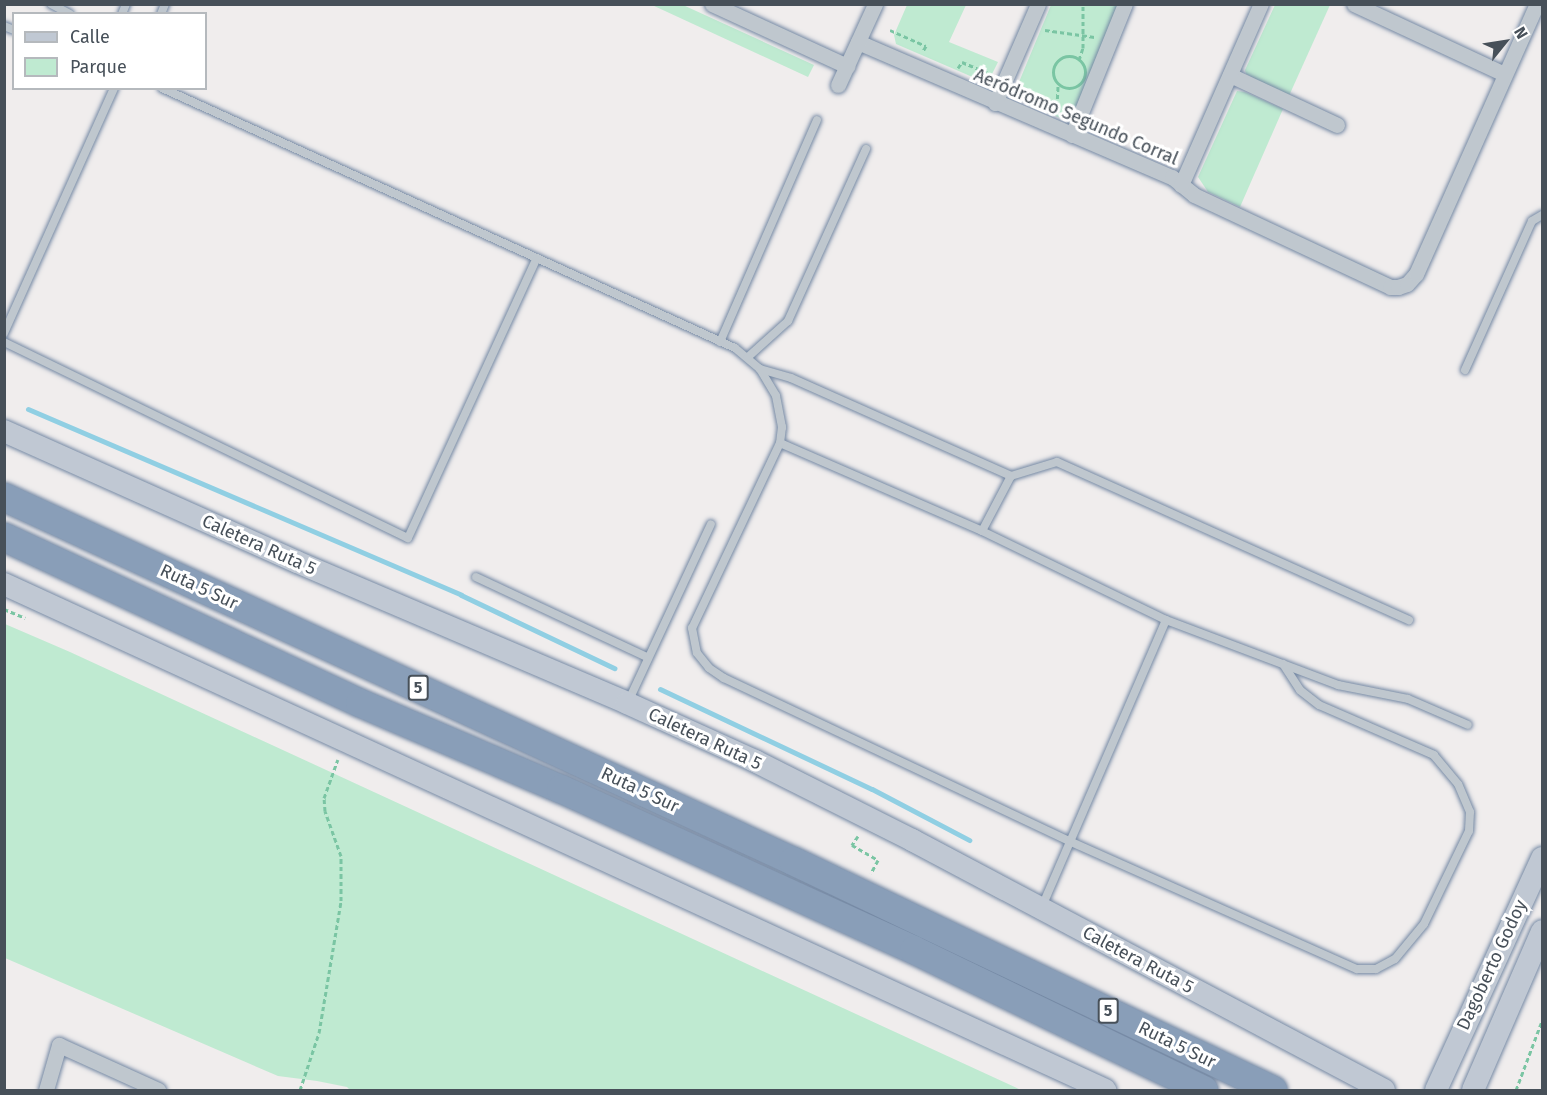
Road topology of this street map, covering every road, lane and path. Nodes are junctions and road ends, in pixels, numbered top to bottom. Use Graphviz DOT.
graph roads {
  1 [pos="51,4"];
  2 [pos="875,4"];
  3 [pos="1038,4"];
  4 [pos="1083,4"];
  5 [pos="1125,4"];
  6 [pos="1261,4"];
  7 [pos="1354,4"];
  8 [pos="1537,4"];
  9 [pos="719,6"];
  10 [pos="66,12"];
  11 [pos="1028,28"];
  12 [pos="890,30"];
  13 [pos="1083,35"];
  14 [pos="1111,40"];
  15 [pos="858,42"];
  16 [pos="932,56"];
  17 [pos="1079,60"];
  18 [pos="950,64"];
  19 [pos="847,66"];
  20 [pos="1504,74"];
  21 [pos="1230,75"];
  22 [pos="1005,81"];
  23 [pos="1058,84"];
  24 [pos="838,85"];
  25 [pos="113,90"];
  26 [pos="166,90"];
  27 [pos="995,103"];
  28 [pos="1057,104"];
  29 [pos="817,120"];
  30 [pos="1337,125"];
  31 [pos="1056,129"];
  32 [pos="1072,135"];
  33 [pos="866,149"];
  34 [pos="1181,185"];
  35 [pos="1542,215"];
  36 [pos="537,258"];
  37 [pos="4,333"];
  38 [pos="4,342"];
  39 [pos="720,342"];
  40 [pos="748,357"];
  41 [pos="760,369"];
  42 [pos="1465,370"];
  43 [pos="4,431"];
  44 [pos="780,443"];
  45 [pos="1011,476"];
  46 [pos="4,497"];
  47 [pos="711,524"];
  48 [pos="982,531"];
  49 [pos="4,537"];
  50 [pos="476,577"];
  51 [pos="4,584"];
  52 [pos="1166,620"];
  53 [pos="1409,620"];
  54 [pos="647,657"];
  55 [pos="1283,664"];
  56 [pos="627,703"];
  57 [pos="1468,725"];
  58 [pos="340,755"];
  59 [pos="868,817"];
  60 [pos="1069,841"];
  61 [pos="1542,858"];
  62 [pos="860,893"];
  63 [pos="1041,908"];
  64 [pos="1542,931"];
  65 [pos="1542,1021"];
  66 [pos="46,1090"];
  67 [pos="158,1090"];
  68 [pos="300,1090"];
  69 [pos="1105,1090"];
  70 [pos="1204,1090"];
  71 [pos="1273,1090"];
  72 [pos="1384,1090"];
  73 [pos="1437,1090"];
  74 [pos="1473,1090"];
  75 [pos="1516,1090"];
  1 -- 10 [label="lane"];
  2 -- 15 [label="street"];
  3 -- 11 [label="street"];
  4 -- 13 [label="path"];
  5 -- 14 [label="street"];
  6 -- 21 [label="street"];
  7 -- 20 [label="street"];
  8 -- 20 [label="street"];
  9 -- 19 [label="street"];
  11 -- 13 [label="path"];
  11 -- 22 [label="street"];
  12 -- 16 [label="path"];
  13 -- 14 [label="path"];
  13 -- 17 [label="path"];
  14 -- 32 [label="street"];
  15 -- 19 [label="street"];
  15 -- 27 [label="street, Aeródromo Segundo Corral"];
  17 -- 23 [label="path"];
  17 -- 23 [label="path"];
  18 -- 22 [label="path"];
  19 -- 24 [label="street"];
  20 -- 34 [label="street, Aeródromo Segundo Corral"];
  21 -- 30 [label="street"];
  21 -- 34 [label="street"];
  22 -- 27 [label="street"];
  22 -- 28 [label="path"];
  23 -- 28 [label="path"];
  25 -- 37 [label="lane"];
  26 -- 36 [label="lane"];
  27 -- 31 [label="street, Aeródromo Segundo Corral"];
  28 -- 31 [label="path"];
  29 -- 39 [label="lane"];
  31 -- 32 [label="street, Aeródromo Segundo Corral"];
  32 -- 34 [label="street, Aeródromo Segundo Corral"];
  33 -- 40 [label="lane"];
  35 -- 42 [label="lane"];
  36 -- 38 [label="lane"];
  36 -- 39 [label="lane"];
  39 -- 40 [label="lane"];
  40 -- 41 [label="lane"];
  41 -- 44 [label="lane"];
  41 -- 45 [label="lane"];
  43 -- 56 [label="street, Caletera Ruta 5"];
  44 -- 48 [label="lane"];
  44 -- 60 [label="lane"];
  45 -- 48 [label="lane"];
  45 -- 53 [label="lane"];
  46 -- 62 [label="highway, Ruta 5 Sur / 5"];
  47 -- 54 [label="lane"];
  48 -- 52 [label="lane"];
  49 -- 70 [label="highway, Ruta 5 Sur / 5"];
  50 -- 54 [label="lane"];
  51 -- 69 [label="street"];
  52 -- 55 [label="lane"];
  52 -- 60 [label="lane"];
  54 -- 56 [label="lane"];
  55 -- 57 [label="lane"];
  55 -- 60 [label="lane"];
  56 -- 59 [label="street, Caletera Ruta 5"];
  58 -- 68 [label="path"];
  59 -- 62 [label="path"];
  59 -- 63 [label="street, Caletera Ruta 5"];
  60 -- 63 [label="lane"];
  61 -- 73 [label="street, Dagoberto Godoy"];
  62 -- 71 [label="highway, Ruta 5 Sur / 5"];
  63 -- 72 [label="street, Caletera Ruta 5"];
  64 -- 74 [label="street, Dagoberto Godoy"];
  65 -- 75 [label="path"];
  66 -- 67 [label="street"];
}
